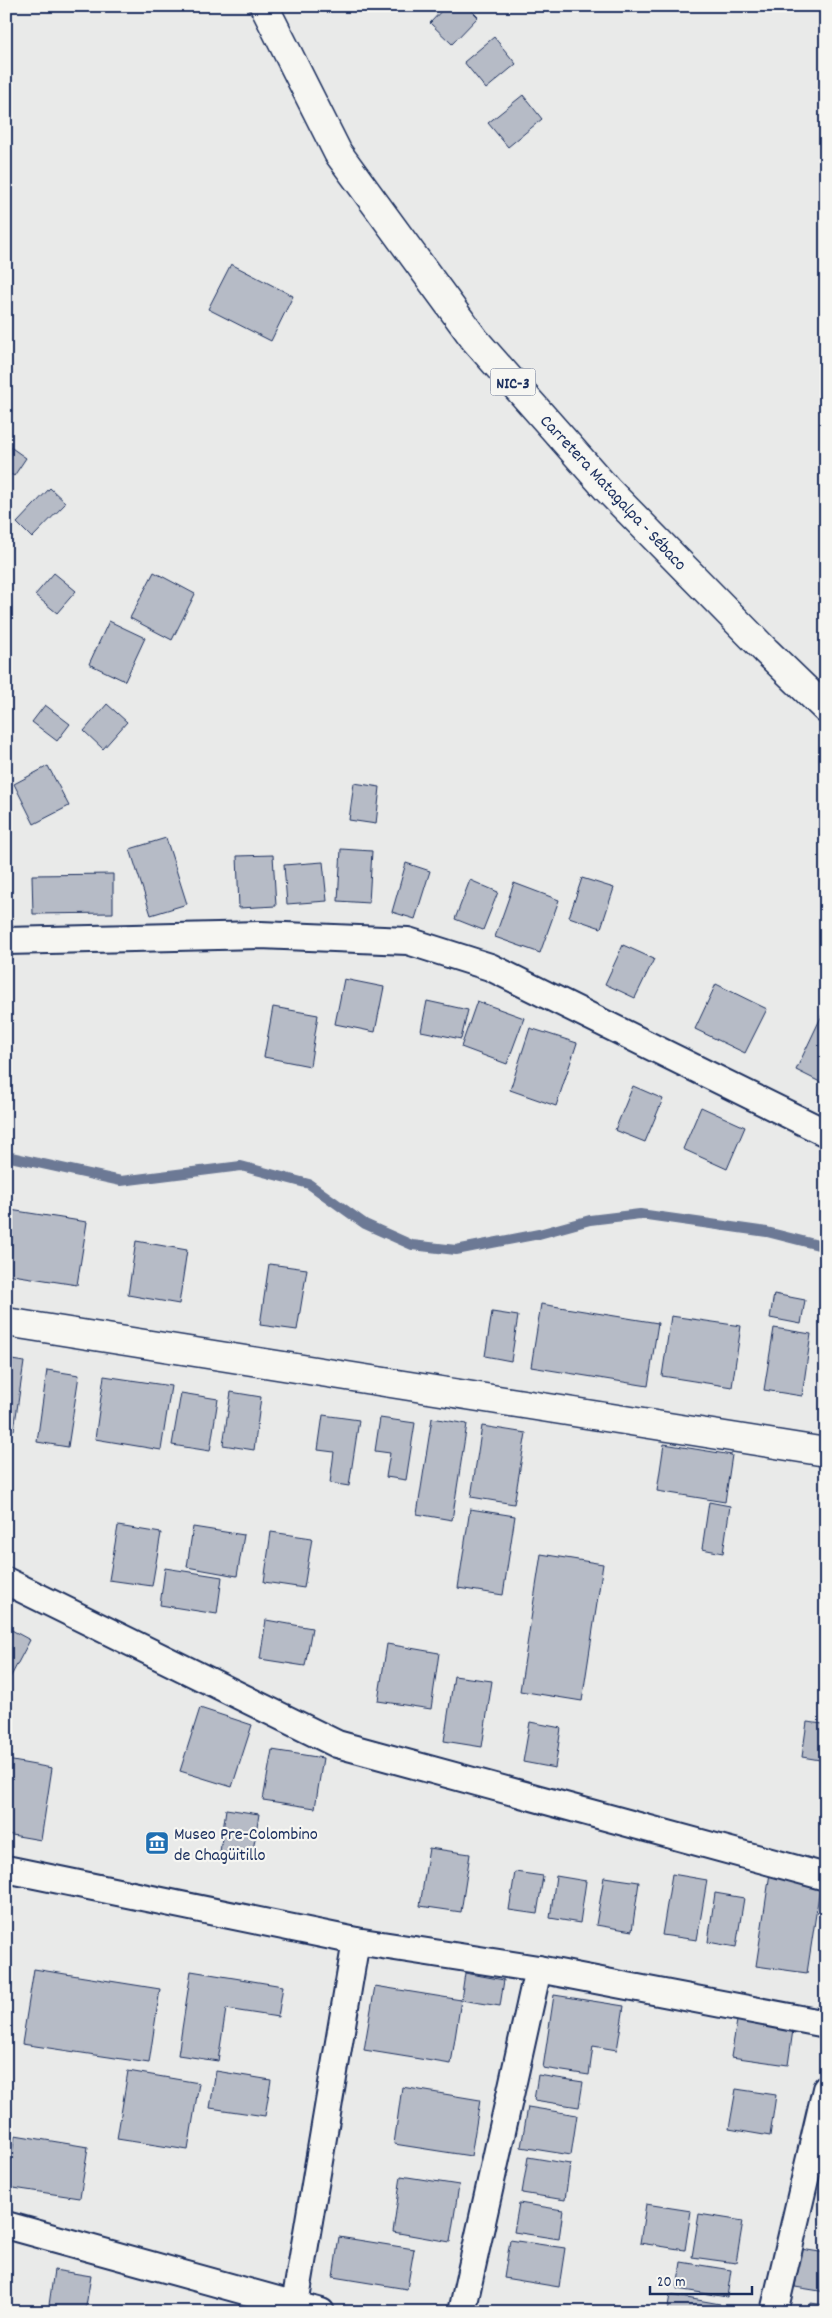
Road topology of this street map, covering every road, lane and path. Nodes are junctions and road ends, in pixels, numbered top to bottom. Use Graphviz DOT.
graph roads {
  1 [pos="264,6"];
  2 [pos="826,709"];
  3 [pos="6,941"];
  4 [pos="826,1133"];
  5 [pos="6,1322"];
  6 [pos="826,1452"];
  7 [pos="6,1581"];
  8 [pos="6,1870"];
  9 [pos="826,1876"];
  10 [pos="356,1942"];
  11 [pos="538,1969"];
  12 [pos="826,2024"];
  13 [pos="826,2089"];
  14 [pos="6,2224"];
  15 [pos="295,2304"];
  16 [pos="321,2312"];
  17 [pos="462,2312"];
  18 [pos="774,2312"];
  1 -- 2 [label="main road, Carretera Matagalpa - Sébaco / NIC-3"];
  3 -- 4 [label="street"];
  5 -- 6 [label="main road"];
  7 -- 9 [label="street"];
  8 -- 10 [label="street"];
  10 -- 11 [label="street"];
  10 -- 15 [label="street"];
  11 -- 12 [label="street"];
  11 -- 17 [label="street"];
  13 -- 18 [label="street"];
  14 -- 15 [label="street"];
  15 -- 16 [label="street"];
}
